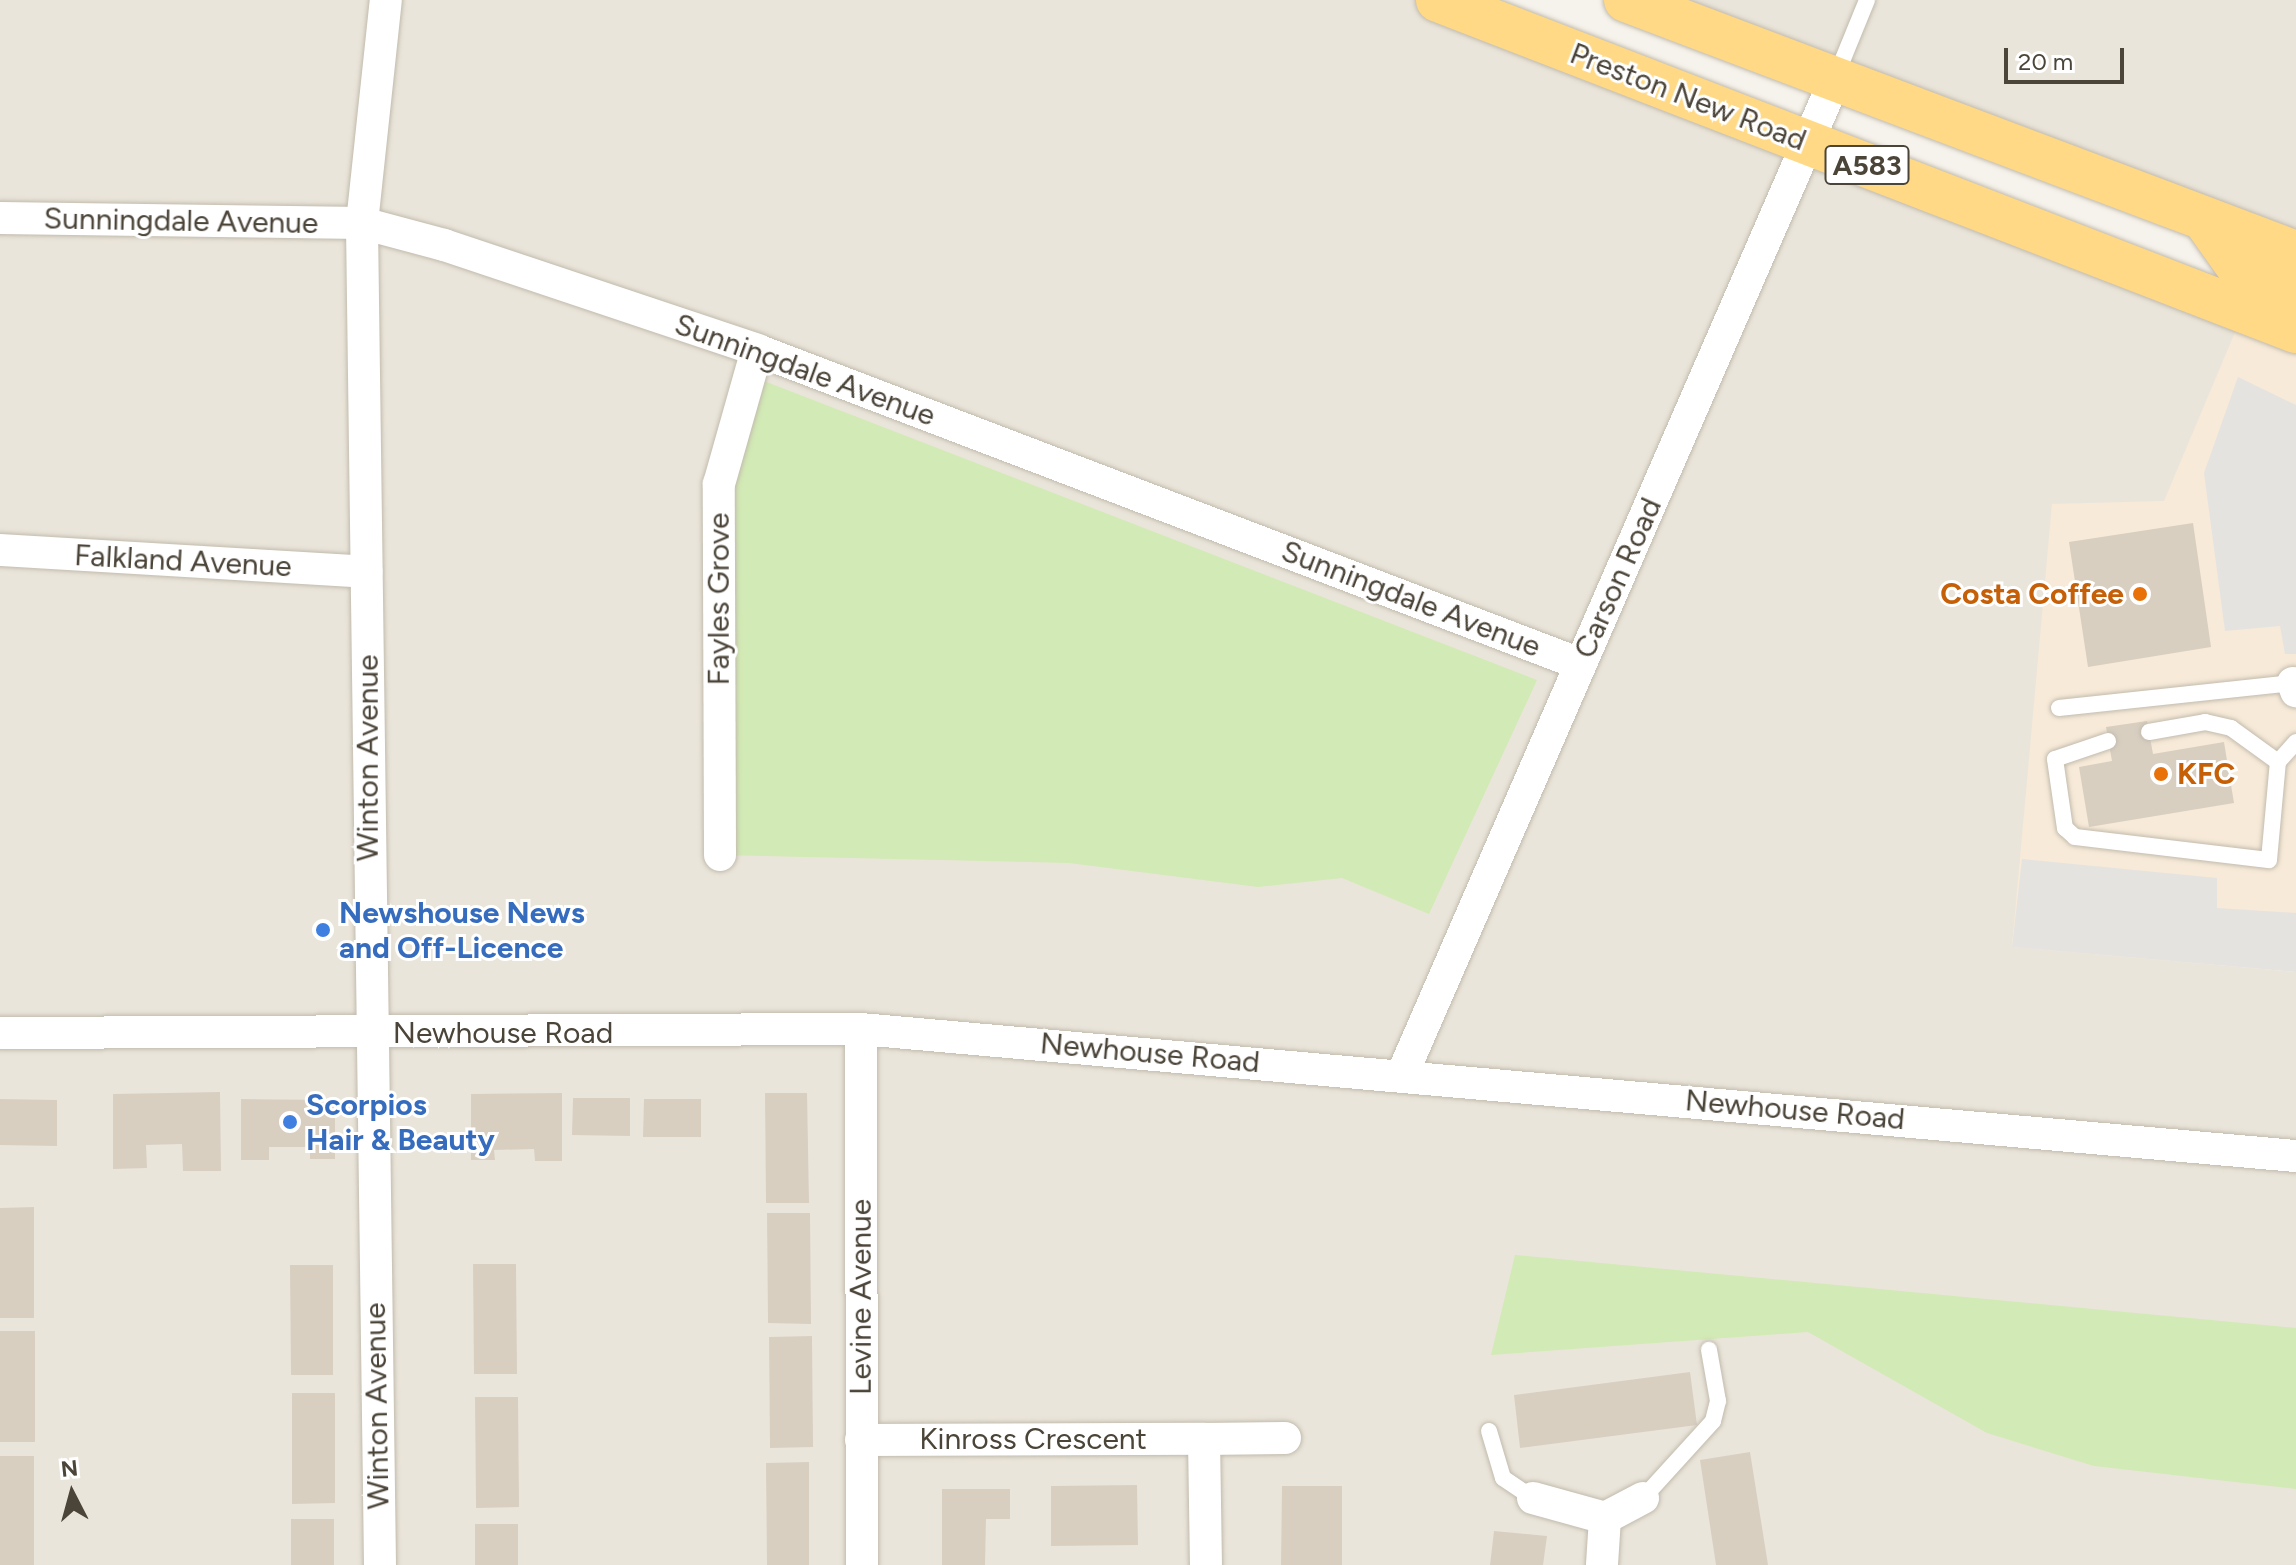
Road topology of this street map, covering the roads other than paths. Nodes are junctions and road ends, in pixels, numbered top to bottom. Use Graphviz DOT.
graph roads {
  1 [pos="386,0"];
  2 [pos="1438,0"];
  3 [pos="1626,0"];
  4 [pos="1867,0"];
  5 [pos="1834,82"];
  6 [pos="1807,143"];
  7 [pos="0,218"];
  8 [pos="2205,220"];
  9 [pos="362,223"];
  10 [pos="2296,253"];
  11 [pos="2296,292"];
  12 [pos="2296,331"];
  13 [pos="757,350"];
  14 [pos="0,550"];
  15 [pos="366,572"];
  16 [pos="1580,664"];
  17 [pos="2294,687"];
  18 [pos="2059,708"];
  19 [pos="2149,732"];
  20 [pos="2108,741"];
  21 [pos="2296,742"];
  22 [pos="2278,762"];
  23 [pos="720,855"];
  24 [pos="861,1029"];
  25 [pos="0,1033"];
  26 [pos="370,1033"];
  27 [pos="1402,1075"];
  28 [pos="2296,1156"];
  29 [pos="1709,1350"];
  30 [pos="1489,1431"];
  31 [pos="1285,1438"];
  32 [pos="1204,1439"];
  33 [pos="861,1440"];
  34 [pos="1533,1498"];
  35 [pos="1643,1498"];
  36 [pos="1605,1518"];
  37 [pos="380,1565"];
  38 [pos="862,1565"];
  39 [pos="1206,1565"];
  40 [pos="1602,1565"];
  1 -- 9 [label="street, Winton Avenue"];
  2 -- 6 [label="highway, Preston New Road / A583"];
  3 -- 5 [label="highway, A583"];
  4 -- 5 [label="lane"];
  5 -- 6 [label="street, Carson Road"];
  5 -- 8 [label="highway, A583"];
  6 -- 12 [label="highway, Preston New Road / A583"];
  6 -- 16 [label="street, Carson Road"];
  7 -- 9 [label="street, Sunningdale Avenue"];
  8 -- 10 [label="highway, A583"];
  8 -- 11 [label="highway"];
  9 -- 13 [label="street, Sunningdale Avenue"];
  9 -- 15 [label="street, Winton Avenue"];
  13 -- 16 [label="street, Sunningdale Avenue"];
  13 -- 23 [label="street, Fayles Grove"];
  14 -- 15 [label="street, Falkland Avenue"];
  15 -- 26 [label="street, Winton Avenue"];
  16 -- 27 [label="street, Carson Road"];
  17 -- 18 [label="lane"];
  19 -- 22 [label="lane"];
  20 -- 22 [label="lane"];
  21 -- 22 [label="lane"];
  24 -- 26 [label="street, Newhouse Road"];
  24 -- 27 [label="street, Newhouse Road"];
  24 -- 33 [label="street, Levine Avenue"];
  25 -- 26 [label="street, Newhouse Road"];
  26 -- 37 [label="street, Winton Avenue"];
  27 -- 28 [label="street, Newhouse Road"];
  29 -- 35 [label="lane"];
  30 -- 34 [label="lane"];
  31 -- 32 [label="street, Kinross Crescent"];
  32 -- 33 [label="street, Kinross Crescent"];
  32 -- 39 [label="street"];
  33 -- 38 [label="street, Levine Avenue"];
  34 -- 36 [label="street"];
  35 -- 36 [label="street"];
  36 -- 40 [label="street"];
}
